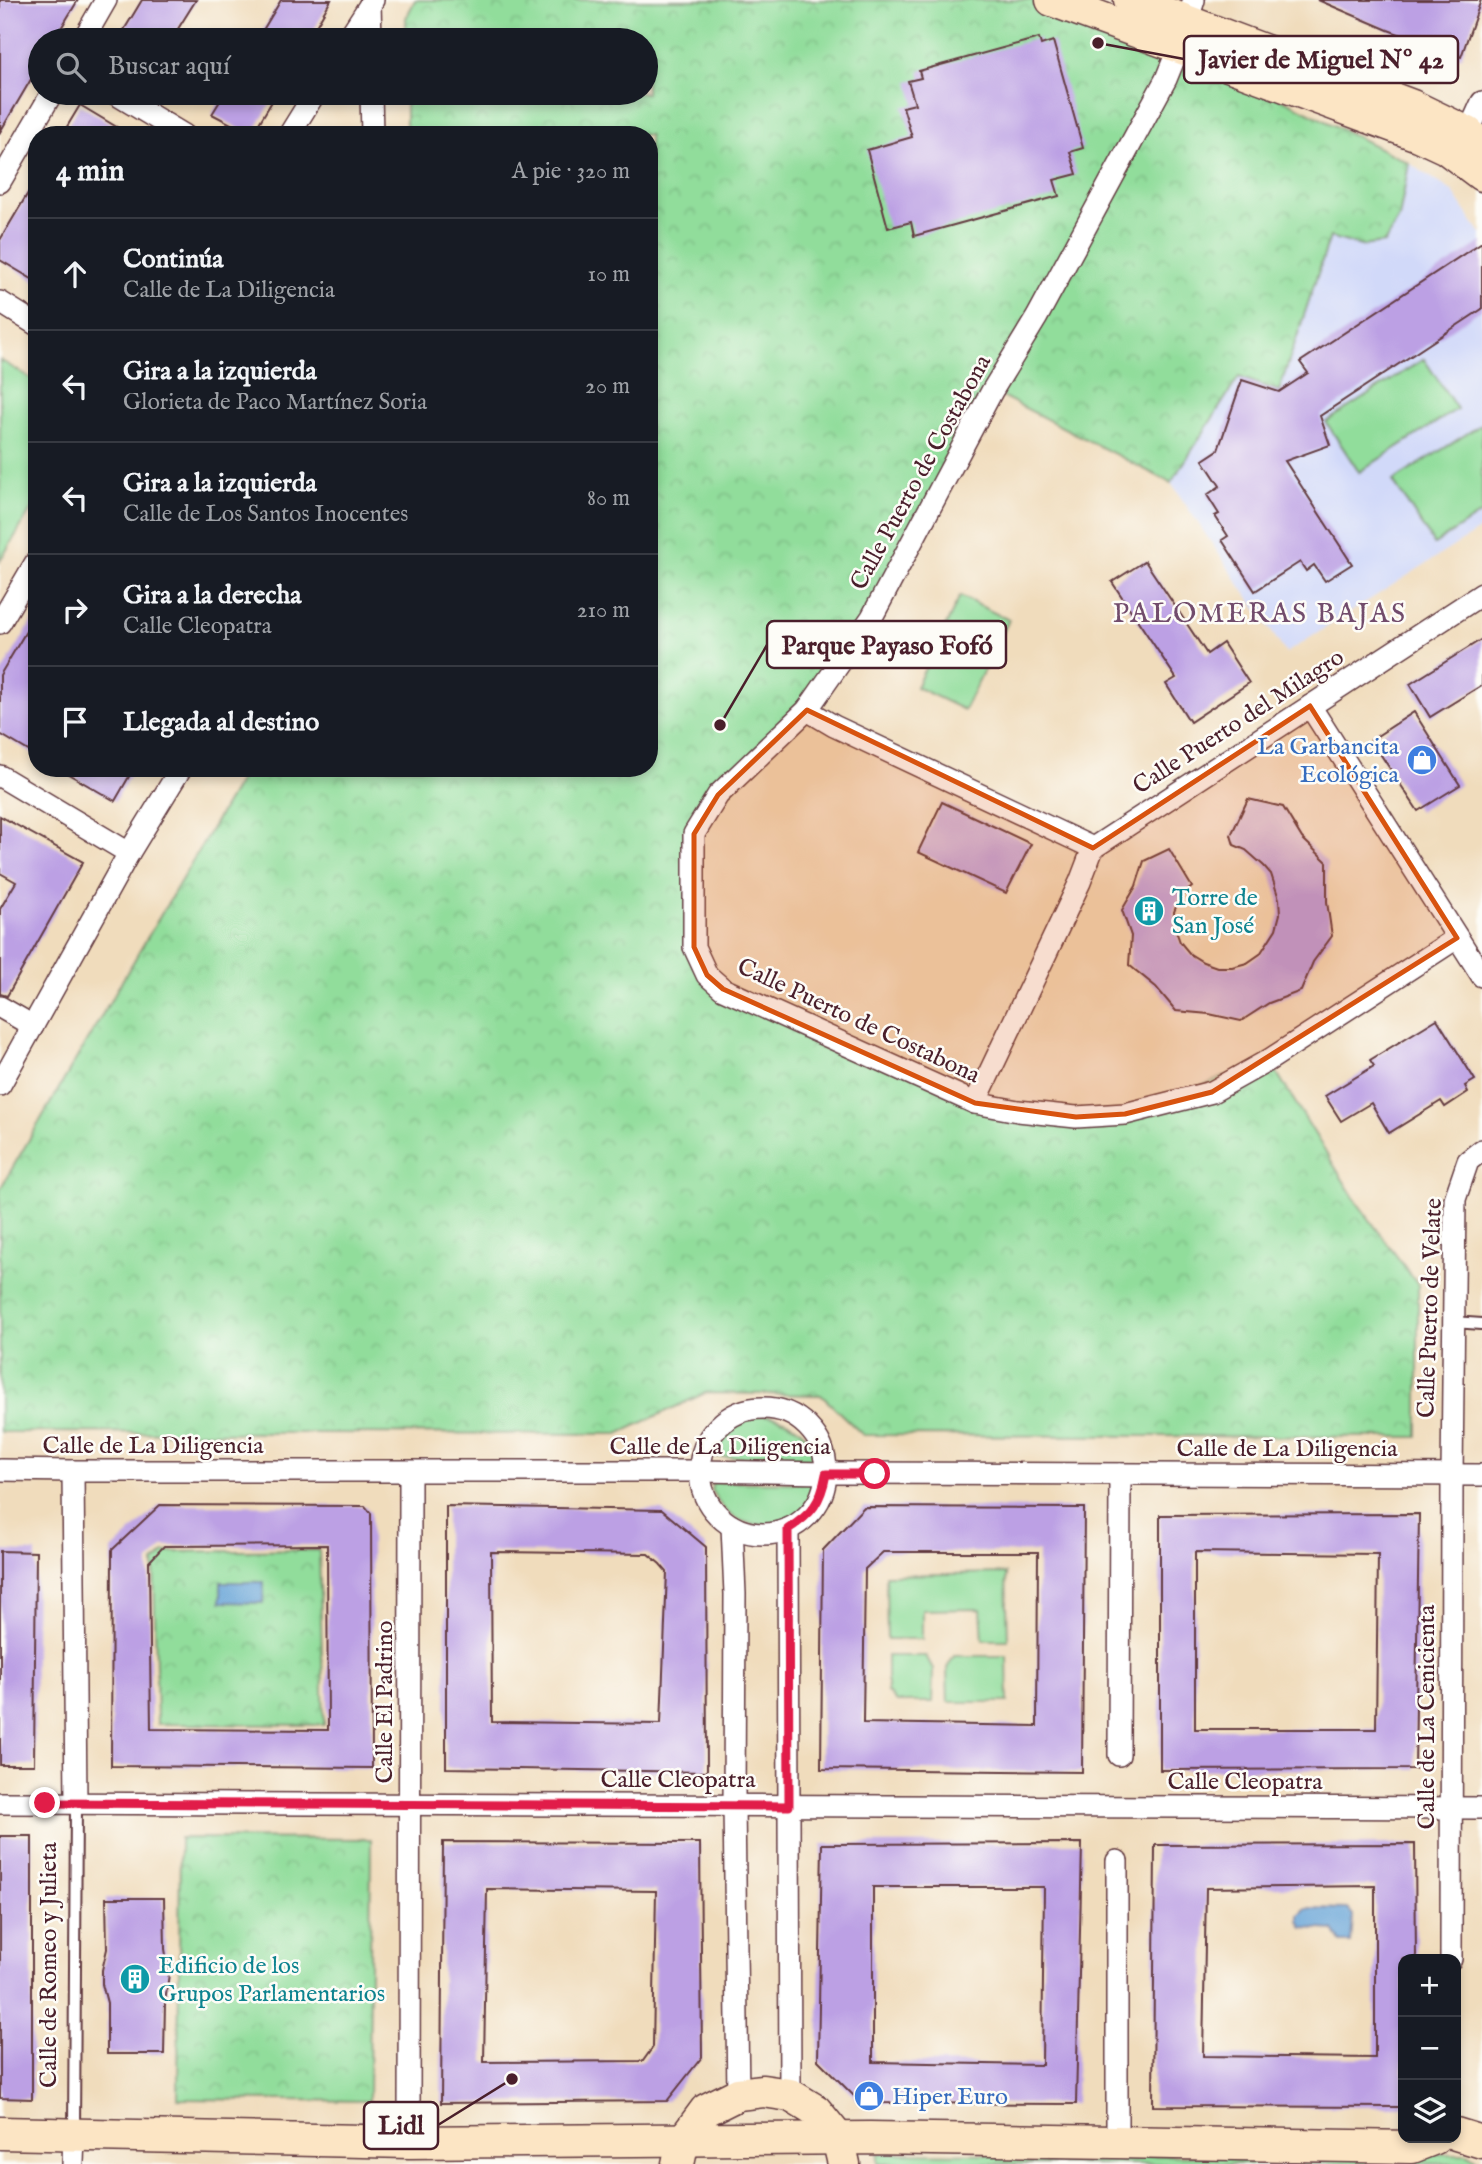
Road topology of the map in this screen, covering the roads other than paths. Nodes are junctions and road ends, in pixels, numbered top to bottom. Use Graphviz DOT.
graph roads {
  1 [pos="106,0"];
  2 [pos="1052,0"];
  3 [pos="1130,0"];
  4 [pos="371,2"];
  5 [pos="1186,23"];
  6 [pos="90,28"];
  7 [pos="355,28"];
  8 [pos="371,28"];
  9 [pos="1482,102"];
  10 [pos="45,105"];
  11 [pos="134,105"];
  12 [pos="308,105"];
  13 [pos="371,105"];
  14 [pos="33,126"];
  15 [pos="169,126"];
  16 [pos="295,126"];
  17 [pos="372,126"];
  18 [pos="28,134"];
  19 [pos="1475,140"];
  20 [pos="1482,175"];
  21 [pos="0,182"];
  22 [pos="0,302"];
  23 [pos="28,319"];
  24 [pos="28,575"];
  25 [pos="1482,594"];
  26 [pos="0,623"];
  27 [pos="1310,706"];
  28 [pos="807,710"];
  29 [pos="0,776"];
  30 [pos="175,777"];
  31 [pos="1093,848"];
  32 [pos="129,853"];
  33 [pos="1457,938"];
  34 [pos="1482,976"];
  35 [pos="0,1007"];
  36 [pos="33,1026"];
  37 [pos="0,1085"];
  38 [pos="975,1103"];
  39 [pos="1482,1150"];
  40 [pos="1454,1322"];
  41 [pos="1482,1324"];
  42 [pos="0,1469"];
  43 [pos="73,1471"];
  44 [pos="699,1471"];
  45 [pos="410,1472"];
  46 [pos="826,1474"];
  47 [pos="1120,1474"];
  48 [pos="1452,1475"];
  49 [pos="1482,1475"];
  50 [pos="732,1526"];
  51 [pos="788,1529"];
  52 [pos="1119,1755"];
  53 [pos="0,1803"];
  54 [pos="76,1803"];
  55 [pos="410,1804"];
  56 [pos="734,1806"];
  57 [pos="789,1806"];
  58 [pos="1452,1808"];
  59 [pos="1482,1808"];
  60 [pos="1117,1861"];
  61 [pos="1451,1954"];
  62 [pos="738,2094"];
  63 [pos="790,2095"];
  64 [pos="0,2133"];
  65 [pos="1461,2136"];
  66 [pos="409,2142"];
  67 [pos="1117,2142"];
  68 [pos="1482,2142"];
  69 [pos="74,2149"];
  70 [pos="1415,2150"];
  71 [pos="841,2151"];
  72 [pos="681,2152"];
  1 -- 6 [label="street"];
  2 -- 5 [label="main road"];
  3 -- 5 [label="main road"];
  4 -- 7 [label="street"];
  4 -- 8 [label="street"];
  5 -- 19 [label="main road"];
  5 -- 20 [label="main road"];
  5 -- 28 [label="street, Calle Puerto de Costabona"];
  9 -- 19 [label="street"];
  10 -- 14 [label="street"];
  11 -- 15 [label="street"];
  12 -- 16 [label="street"];
  13 -- 17 [label="street"];
  18 -- 21 [label="street"];
  22 -- 23 [label="street"];
  24 -- 26 [label="street"];
  25 -- 27 [label="street, Calle Puerto del Milagro"];
  27 -- 31 [label="street, Calle Puerto del Milagro"];
  27 -- 33 [label="street"];
  28 -- 31 [label="street"];
  28 -- 38 [label="street, Calle Puerto de Costabona"];
  29 -- 32 [label="street"];
  30 -- 32 [label="street"];
  31 -- 38 [label="street"];
  32 -- 36 [label="street"];
  33 -- 34 [label="street"];
  33 -- 38 [label="street, Calle Puerto de Costabona"];
  35 -- 36 [label="street"];
  36 -- 37 [label="street"];
  39 -- 40 [label="street, Calle Puerto de Velate"];
  40 -- 41 [label="lane"];
  40 -- 48 [label="street, Calle Puerto de Velate"];
  42 -- 43 [label="street, Calle de La Diligencia"];
  43 -- 45 [label="street, Calle de La Diligencia"];
  43 -- 54 [label="street, Calle de Romeo y Julieta"];
  44 -- 45 [label="street, Calle de La Diligencia"];
  44 -- 46 [label="street, Calle de La Diligencia"];
  44 -- 46 [label="street"];
  44 -- 50 [label="street"];
  45 -- 55 [label="street, Calle El Padrino"];
  46 -- 47 [label="street, Calle de La Diligencia"];
  46 -- 51 [label="street"];
  47 -- 48 [label="street, Calle de La Diligencia"];
  47 -- 52 [label="street"];
  48 -- 49 [label="street, Calle de La Diligencia"];
  48 -- 58 [label="street, Calle de La Cenicienta"];
  50 -- 51 [label="street"];
  50 -- 56 [label="street"];
  51 -- 57 [label="street"];
  53 -- 54 [label="street, Calle Cleopatra"];
  54 -- 55 [label="street, Calle Cleopatra"];
  54 -- 69 [label="lane, Calle de Romeo y Julieta"];
  55 -- 56 [label="street, Calle Cleopatra"];
  55 -- 66 [label="street, Calle El Padrino"];
  56 -- 57 [label="street, Calle Cleopatra"];
  56 -- 62 [label="street"];
  57 -- 58 [label="street, Calle Cleopatra"];
  57 -- 63 [label="street"];
  58 -- 59 [label="street, Calle Cleopatra"];
  58 -- 61 [label="street, Calle de La Cenicienta"];
  60 -- 67 [label="street"];
  62 -- 63 [label="main road"];
  62 -- 72 [label="main road"];
  63 -- 71 [label="main road"];
  64 -- 69 [label="main road"];
  65 -- 68 [label="main road"];
  66 -- 69 [label="main road"];
  66 -- 72 [label="main road"];
  67 -- 70 [label="main road"];
  67 -- 71 [label="main road"];
  71 -- 72 [label="main road"];
}
